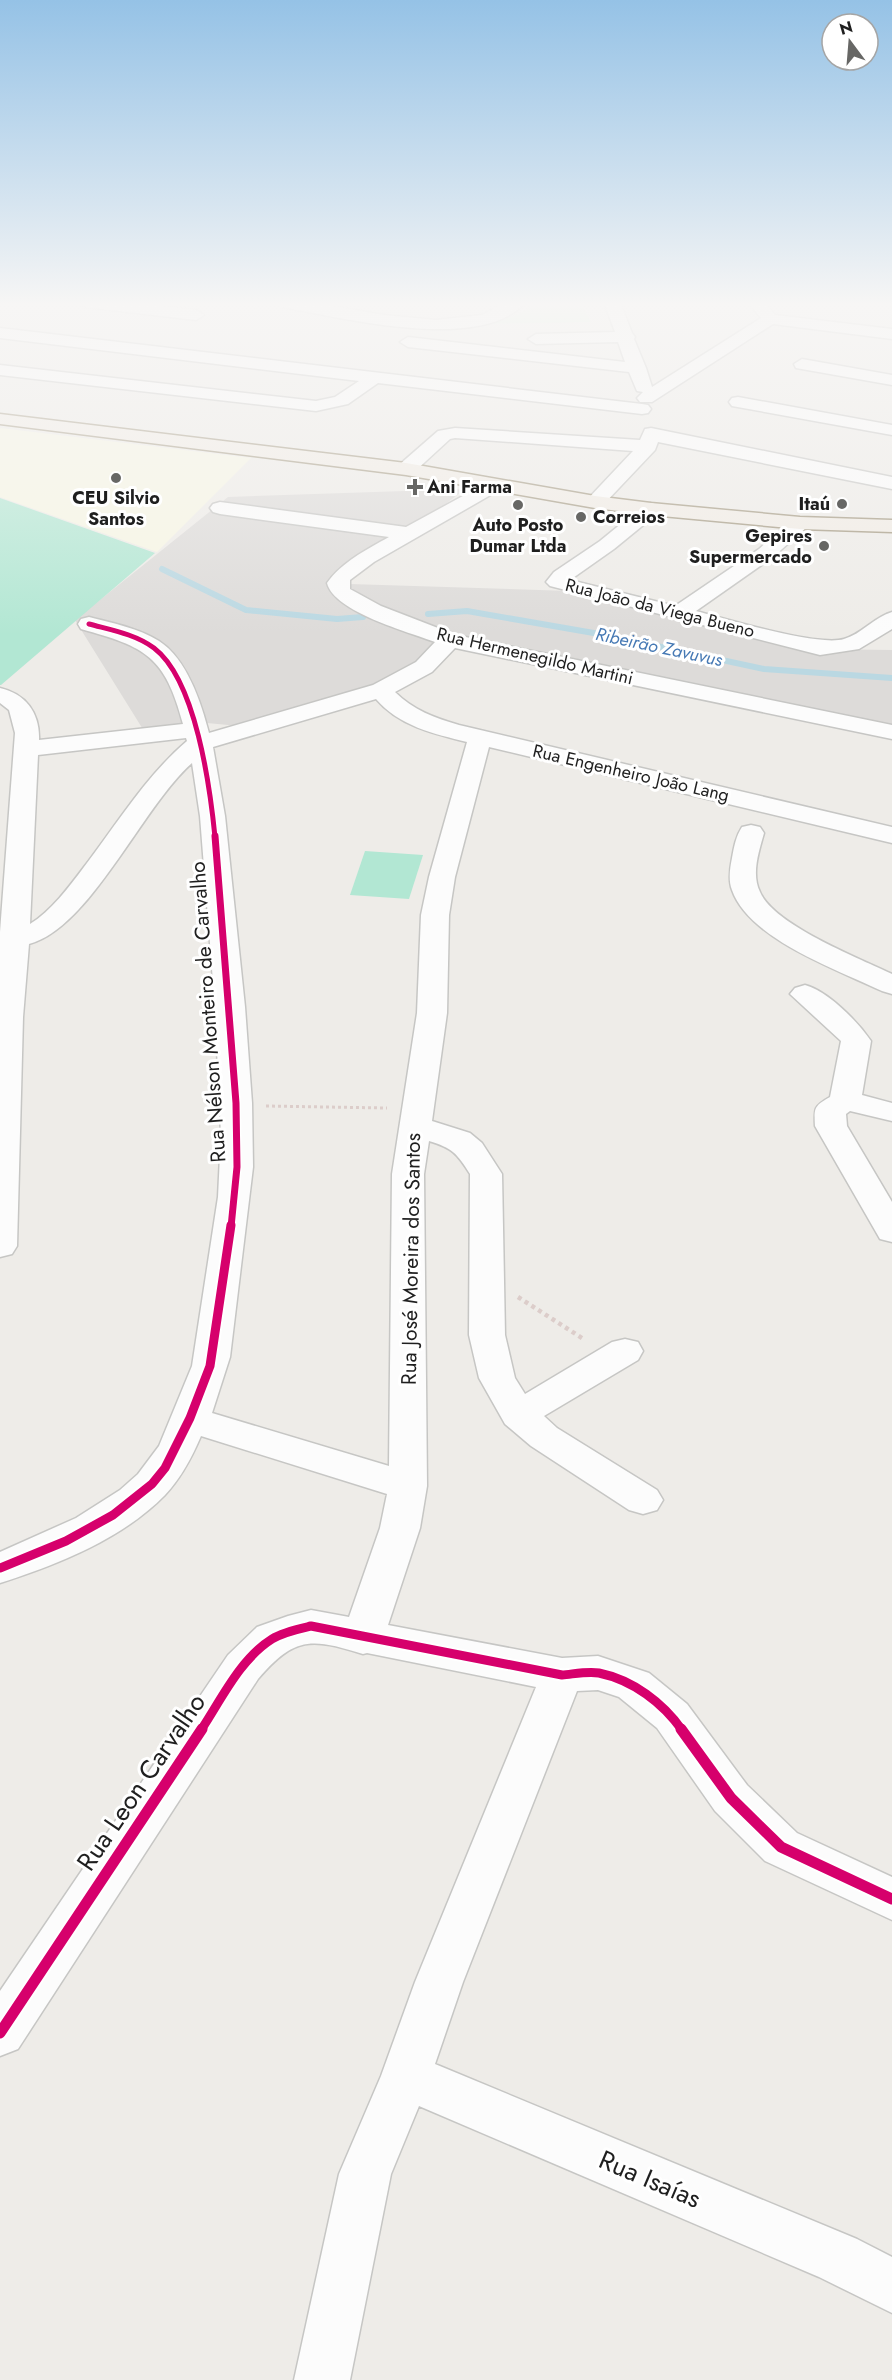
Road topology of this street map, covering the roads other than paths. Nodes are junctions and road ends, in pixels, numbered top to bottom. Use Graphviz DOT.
graph roads {
  1 [pos="645,413"];
  2 [pos="799,413"];
  3 [pos="0,418"];
  4 [pos="892,430"];
  5 [pos="650,441"];
  6 [pos="406,469"];
  7 [pos="892,483"];
  8 [pos="494,485"];
  9 [pos="595,502"];
  10 [pos="220,508"];
  11 [pos="651,509"];
  12 [pos="800,524"];
  13 [pos="892,526"];
  14 [pos="409,534"];
  15 [pos="679,613"];
  16 [pos="892,619"];
  17 [pos="89,624"];
  18 [pos="450,640"];
  19 [pos="381,690"];
  20 [pos="0,695"];
  21 [pos="892,732"];
  22 [pos="198,736"];
  23 [pos="480,737"];
  24 [pos="26,749"];
  25 [pos="751,833"];
  26 [pos="892,835"];
  27 [pos="8,940"];
  28 [pos="892,985"];
  29 [pos="805,994"];
  30 [pos="845,1101"];
  31 [pos="892,1112"];
  32 [pos="414,1126"];
  33 [pos="892,1231"];
  34 [pos="0,1246"];
  35 [pos="619,1355"];
  36 [pos="518,1414"];
  37 [pos="189,1419"];
  38 [pos="408,1486"];
  39 [pos="643,1500"];
  40 [pos="0,1568"];
  41 [pos="363,1638"];
  42 [pos="562,1675"];
  43 [pos="892,1899"];
  44 [pos="0,2033"];
  45 [pos="406,2076"];
  46 [pos="892,2286"];
  47 [pos="322,2380"];
  1 -- 5 [label="street"];
  2 -- 4 [label="street"];
  3 -- 6 [label="main road"];
  5 -- 6 [label="street"];
  5 -- 7 [label="street"];
  5 -- 9 [label="street"];
  6 -- 8 [label="main road"];
  8 -- 9 [label="main road"];
  8 -- 14 [label="street, Rua Hermenegildo Martini"];
  9 -- 11 [label="main road"];
  10 -- 14 [label="street"];
  11 -- 12 [label="main road"];
  11 -- 15 [label="street, Rua João da Viega Bueno"];
  12 -- 13 [label="main road"];
  12 -- 15 [label="street"];
  14 -- 18 [label="street, Rua Hermenegildo Martini"];
  15 -- 16 [label="street, Rua João da Viega Bueno"];
  17 -- 22 [label="street, Rua Nélson Monteiro de Carvalho"];
  18 -- 19 [label="street"];
  18 -- 21 [label="street, Rua Hermenegildo Martini"];
  19 -- 22 [label="street"];
  19 -- 23 [label="street, Rua Engenheiro João Lang"];
  20 -- 24 [label="street"];
  22 -- 24 [label="street"];
  22 -- 27 [label="street"];
  22 -- 37 [label="street, Rua Nélson Monteiro de Carvalho"];
  23 -- 26 [label="street, Rua Engenheiro João Lang"];
  23 -- 32 [label="street, Rua José Moreira dos Santos"];
  24 -- 27 [label="street"];
  25 -- 28 [label="street"];
  27 -- 34 [label="street"];
  29 -- 30 [label="street"];
  30 -- 31 [label="street"];
  30 -- 33 [label="street"];
  32 -- 36 [label="street"];
  32 -- 38 [label="street, Rua José Moreira dos Santos"];
  35 -- 36 [label="street"];
  36 -- 39 [label="street"];
  37 -- 38 [label="street"];
  37 -- 40 [label="street, Rua Nélson Monteiro de Carvalho"];
  38 -- 41 [label="street, Rua José Moreira dos Santos"];
  41 -- 42 [label="street, Rua Leon Carvalho"];
  41 -- 44 [label="street, Rua Leon Carvalho"];
  42 -- 43 [label="street, Rua Leon Carvalho"];
  42 -- 45 [label="street"];
  45 -- 46 [label="street, Rua Isaías"];
  45 -- 47 [label="street"];
}
